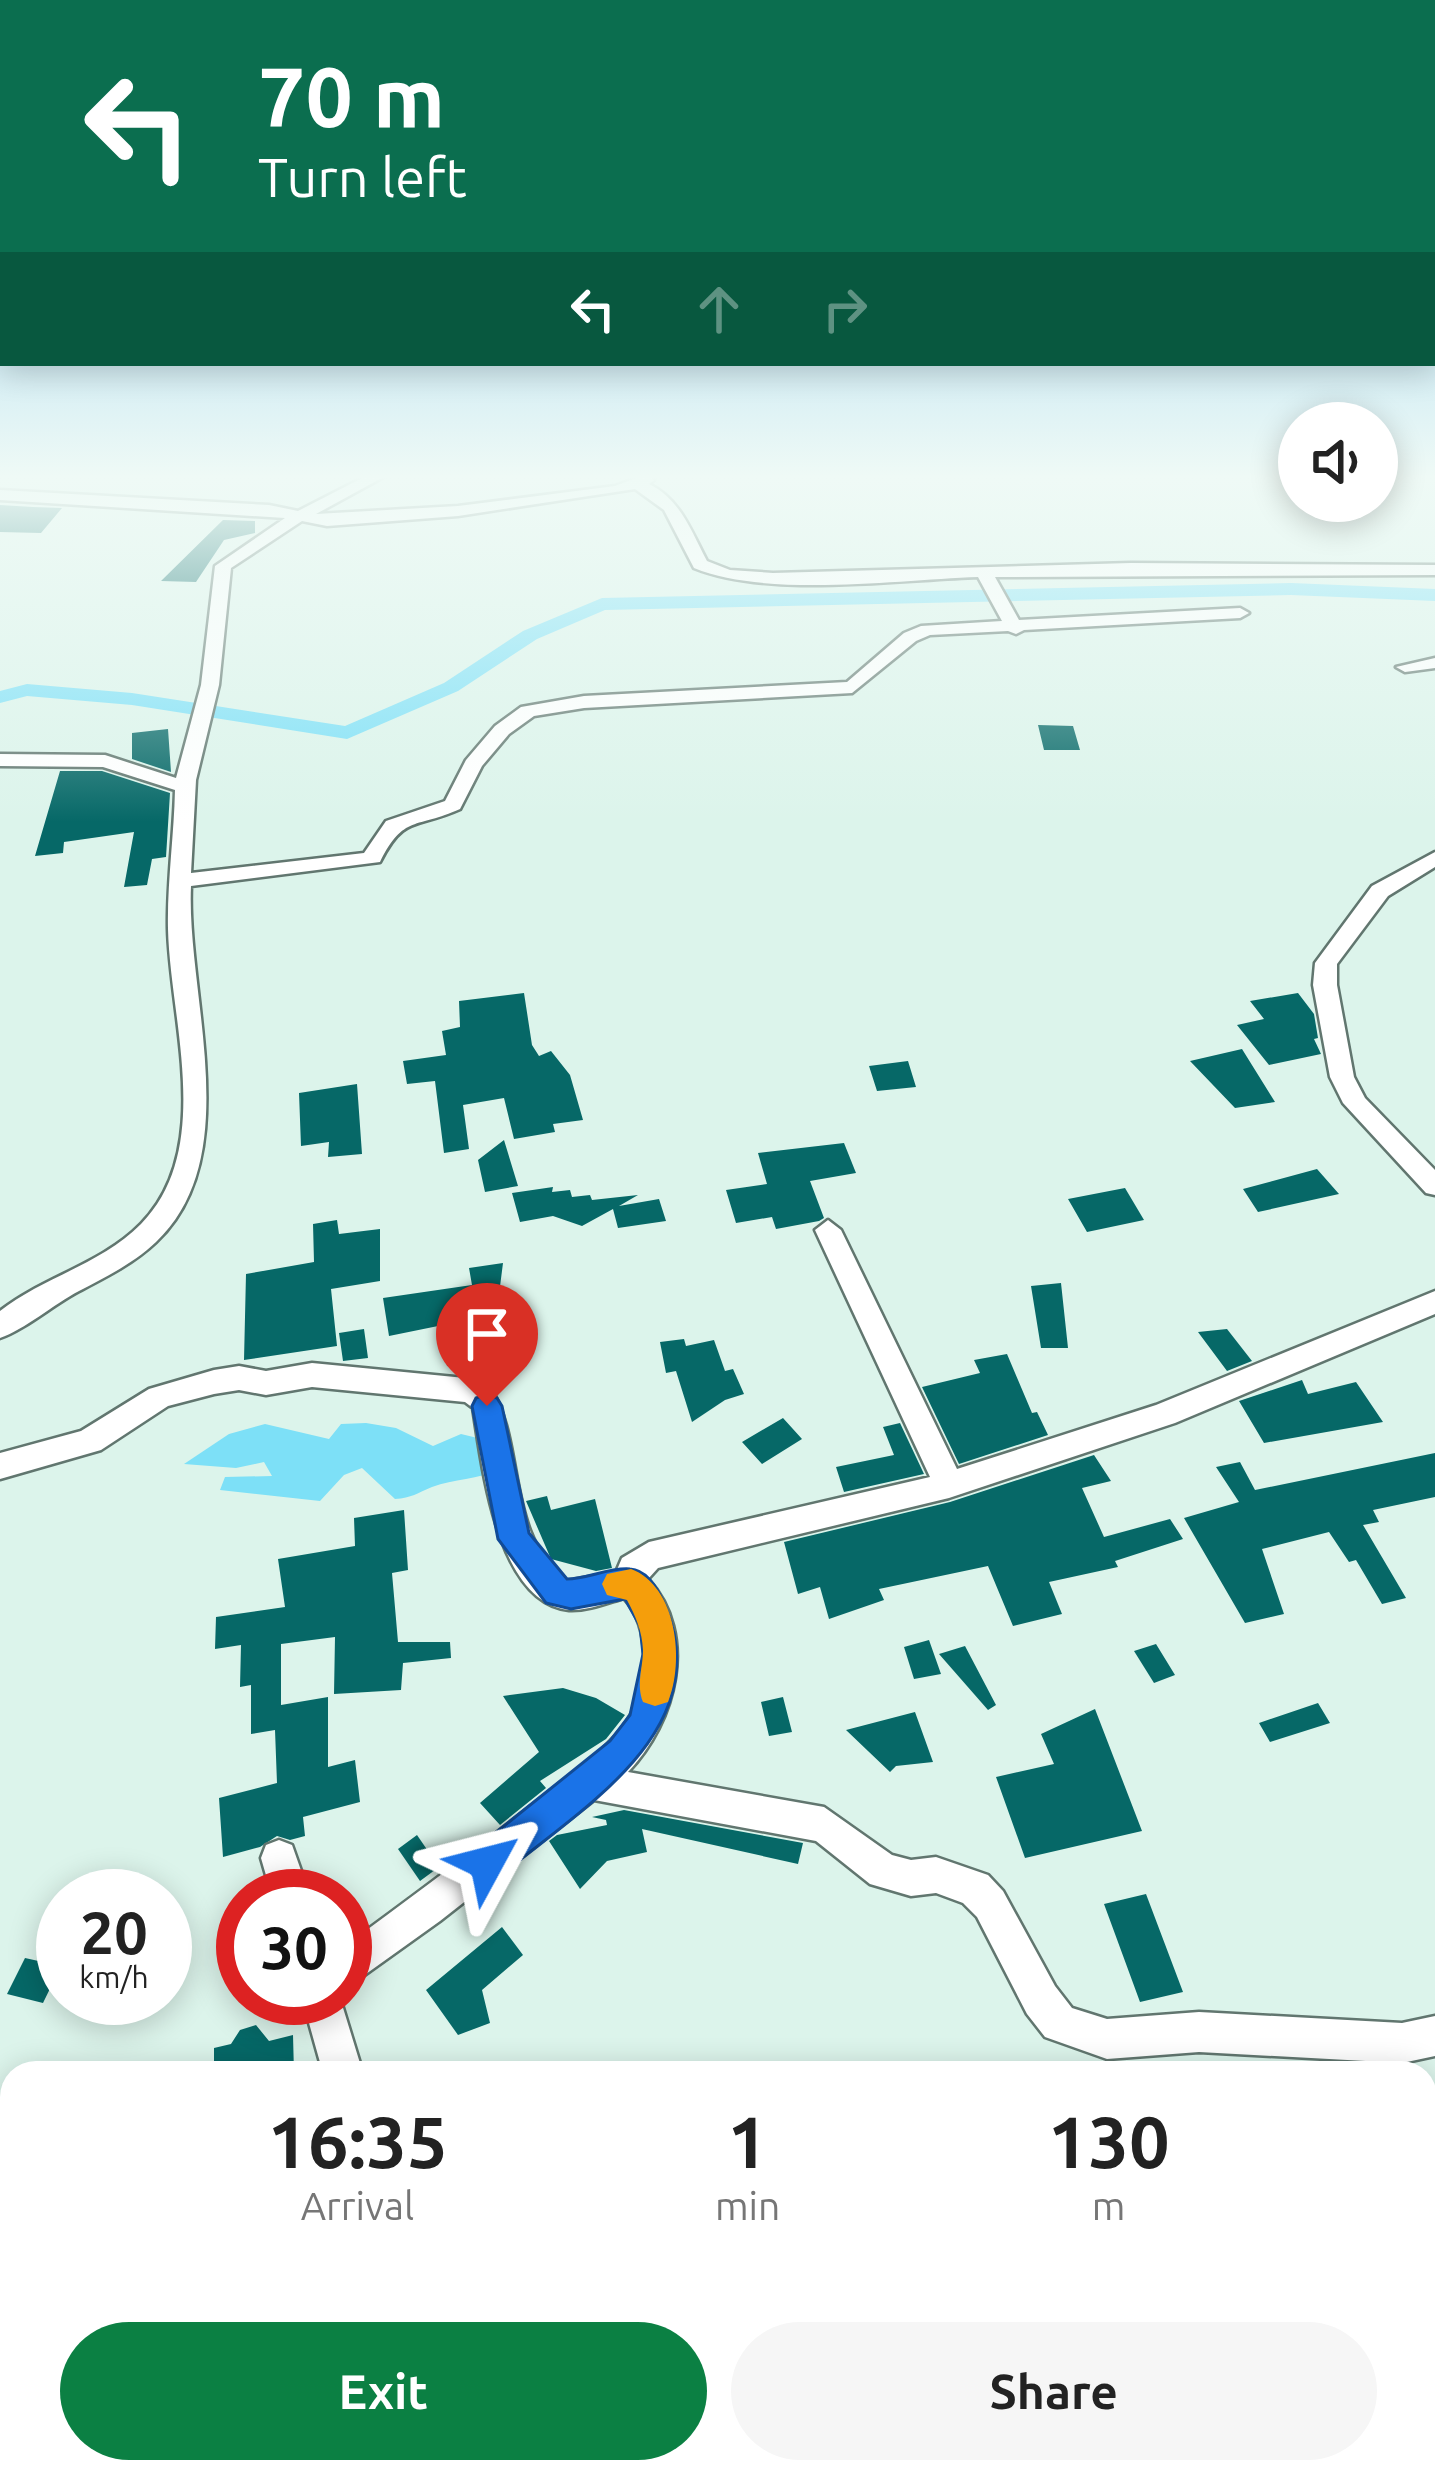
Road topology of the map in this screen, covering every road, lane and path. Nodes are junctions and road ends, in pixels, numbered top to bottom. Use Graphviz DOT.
graph roads {
  1 [pos="220,590"];
  2 [pos="993,590"];
  3 [pos="1240,613"];
  4 [pos="1011,622"];
  5 [pos="1435,663"];
  6 [pos="1406,668"];
  7 [pos="0,760"];
  8 [pos="188,778"];
  9 [pos="1435,858"];
  10 [pos="182,881"];
  11 [pos="1435,1186"];
  12 [pos="828,1229"];
  13 [pos="1435,1302"];
  14 [pos="0,1327"];
  15 [pos="0,1466"];
  16 [pos="949,1485"];
  17 [pos="631,1583"];
  18 [pos="590,1781"];
  19 [pos="279,1858"];
  20 [pos="282,1869"];
  21 [pos="372,1949"];
  22 [pos="329,2025"];
  23 [pos="1435,2036"];
  24 [pos="339,2061"];
  1 -- 8 [label="street"];
  2 -- 4 [label="street"];
  3 -- 4 [label="street"];
  4 -- 10 [label="street"];
  5 -- 6 [label="street"];
  7 -- 8 [label="street"];
  8 -- 10 [label="street"];
  9 -- 11 [label="street"];
  10 -- 14 [label="street"];
  12 -- 16 [label="street"];
  13 -- 16 [label="street"];
  15 -- 17 [label="street"];
  16 -- 17 [label="street"];
  17 -- 18 [label="street"];
  18 -- 21 [label="street"];
  18 -- 23 [label="street"];
  19 -- 20 [label="street"];
  22 -- 24 [label="street"];
}
